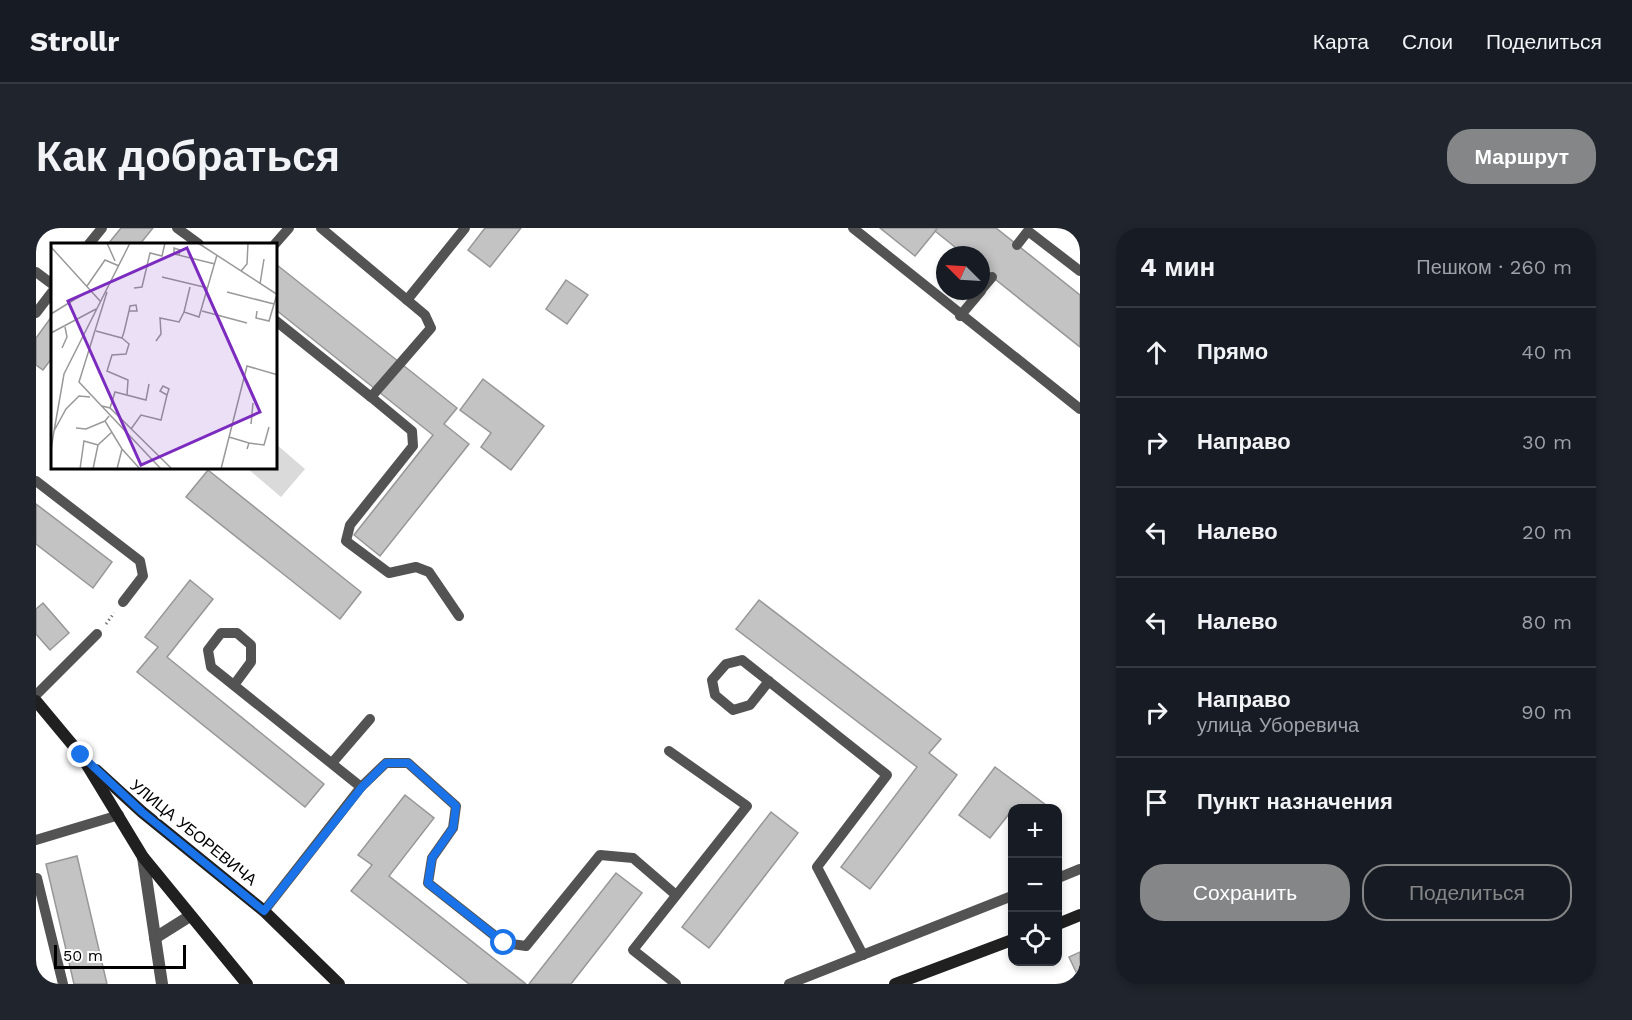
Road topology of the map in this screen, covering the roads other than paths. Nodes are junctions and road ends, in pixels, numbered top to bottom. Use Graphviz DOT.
graph roads {
  1 [pos="102,228"];
  2 [pos="177,228"];
  3 [pos="289,228"];
  4 [pos="321,228"];
  5 [pos="465,228"];
  6 [pos="853,228"];
  7 [pos="90,243"];
  8 [pos="198,243"];
  9 [pos="276,243"];
  10 [pos="1017,245"];
  11 [pos="36,272"];
  12 [pos="1080,272"];
  13 [pos="992,277"];
  14 [pos="990,280"];
  15 [pos="51,283"];
  16 [pos="51,293"];
  17 [pos="407,300"];
  18 [pos="973,300"];
  19 [pos="36,313"];
  20 [pos="960,316"];
  21 [pos="278,323"];
  22 [pos="371,398"];
  23 [pos="1080,410"];
  24 [pos="36,481"];
  25 [pos="123,602"];
  26 [pos="459,616"];
  27 [pos="97,634"];
  28 [pos="769,681"];
  29 [pos="234,685"];
  30 [pos="36,694"];
  31 [pos="36,701"];
  32 [pos="370,719"];
  33 [pos="669,751"];
  34 [pos="81,755"];
  35 [pos="332,764"];
  36 [pos="362,787"];
  37 [pos="119,814"];
  38 [pos="36,840"];
  39 [pos="143,857"];
  40 [pos="1080,869"];
  41 [pos="1062,876"];
  42 [pos="37,878"];
  43 [pos="676,895"];
  44 [pos="1008,898"];
  45 [pos="264,911"];
  46 [pos="1080,915"];
  47 [pos="190,916"];
  48 [pos="1062,922"];
  49 [pos="155,938"];
  50 [pos="1008,942"];
  51 [pos="863,955"];
  52 [pos="63,984"];
  53 [pos="162,984"];
  54 [pos="247,984"];
  55 [pos="339,984"];
  56 [pos="676,984"];
  57 [pos="789,984"];
  58 [pos="895,984"];
  1 -- 7 [label="lane"];
  2 -- 8 [label="lane"];
  3 -- 9 [label="lane"];
  4 -- 17 [label="lane"];
  5 -- 17 [label="lane"];
  6 -- 20 [label="lane"];
  10 -- 12 [label="lane"];
  11 -- 15 [label="lane"];
  13 -- 14 [label="lane"];
  16 -- 19 [label="lane"];
  17 -- 22 [label="lane"];
  18 -- 20 [label="lane"];
  20 -- 23 [label="lane"];
  21 -- 22 [label="lane"];
  22 -- 26 [label="lane"];
  24 -- 25 [label="lane"];
  27 -- 30 [label="lane"];
  28 -- 28 [label="lane"];
  28 -- 51 [label="lane"];
  29 -- 29 [label="lane"];
  29 -- 35 [label="lane"];
  31 -- 34 [label="main road"];
  32 -- 35 [label="lane"];
  33 -- 43 [label="lane"];
  34 -- 37 [label="main road"];
  34 -- 45 [label="main road, УЛИЦА УБОРЕВИЧА"];
  35 -- 36 [label="lane"];
  36 -- 43 [label="lane"];
  36 -- 45 [label="lane"];
  37 -- 38 [label="lane"];
  37 -- 39 [label="main road"];
  39 -- 47 [label="main road"];
  39 -- 49 [label="street"];
  40 -- 41 [label="lane"];
  42 -- 52 [label="lane"];
  43 -- 56 [label="lane"];
  44 -- 51 [label="lane"];
  45 -- 55 [label="main road, УЛИЦА УБОРЕВИЧА"];
  46 -- 48 [label="main road"];
  47 -- 49 [label="street"];
  47 -- 54 [label="main road"];
  49 -- 53 [label="street"];
  50 -- 58 [label="main road"];
  51 -- 57 [label="lane"];
}
